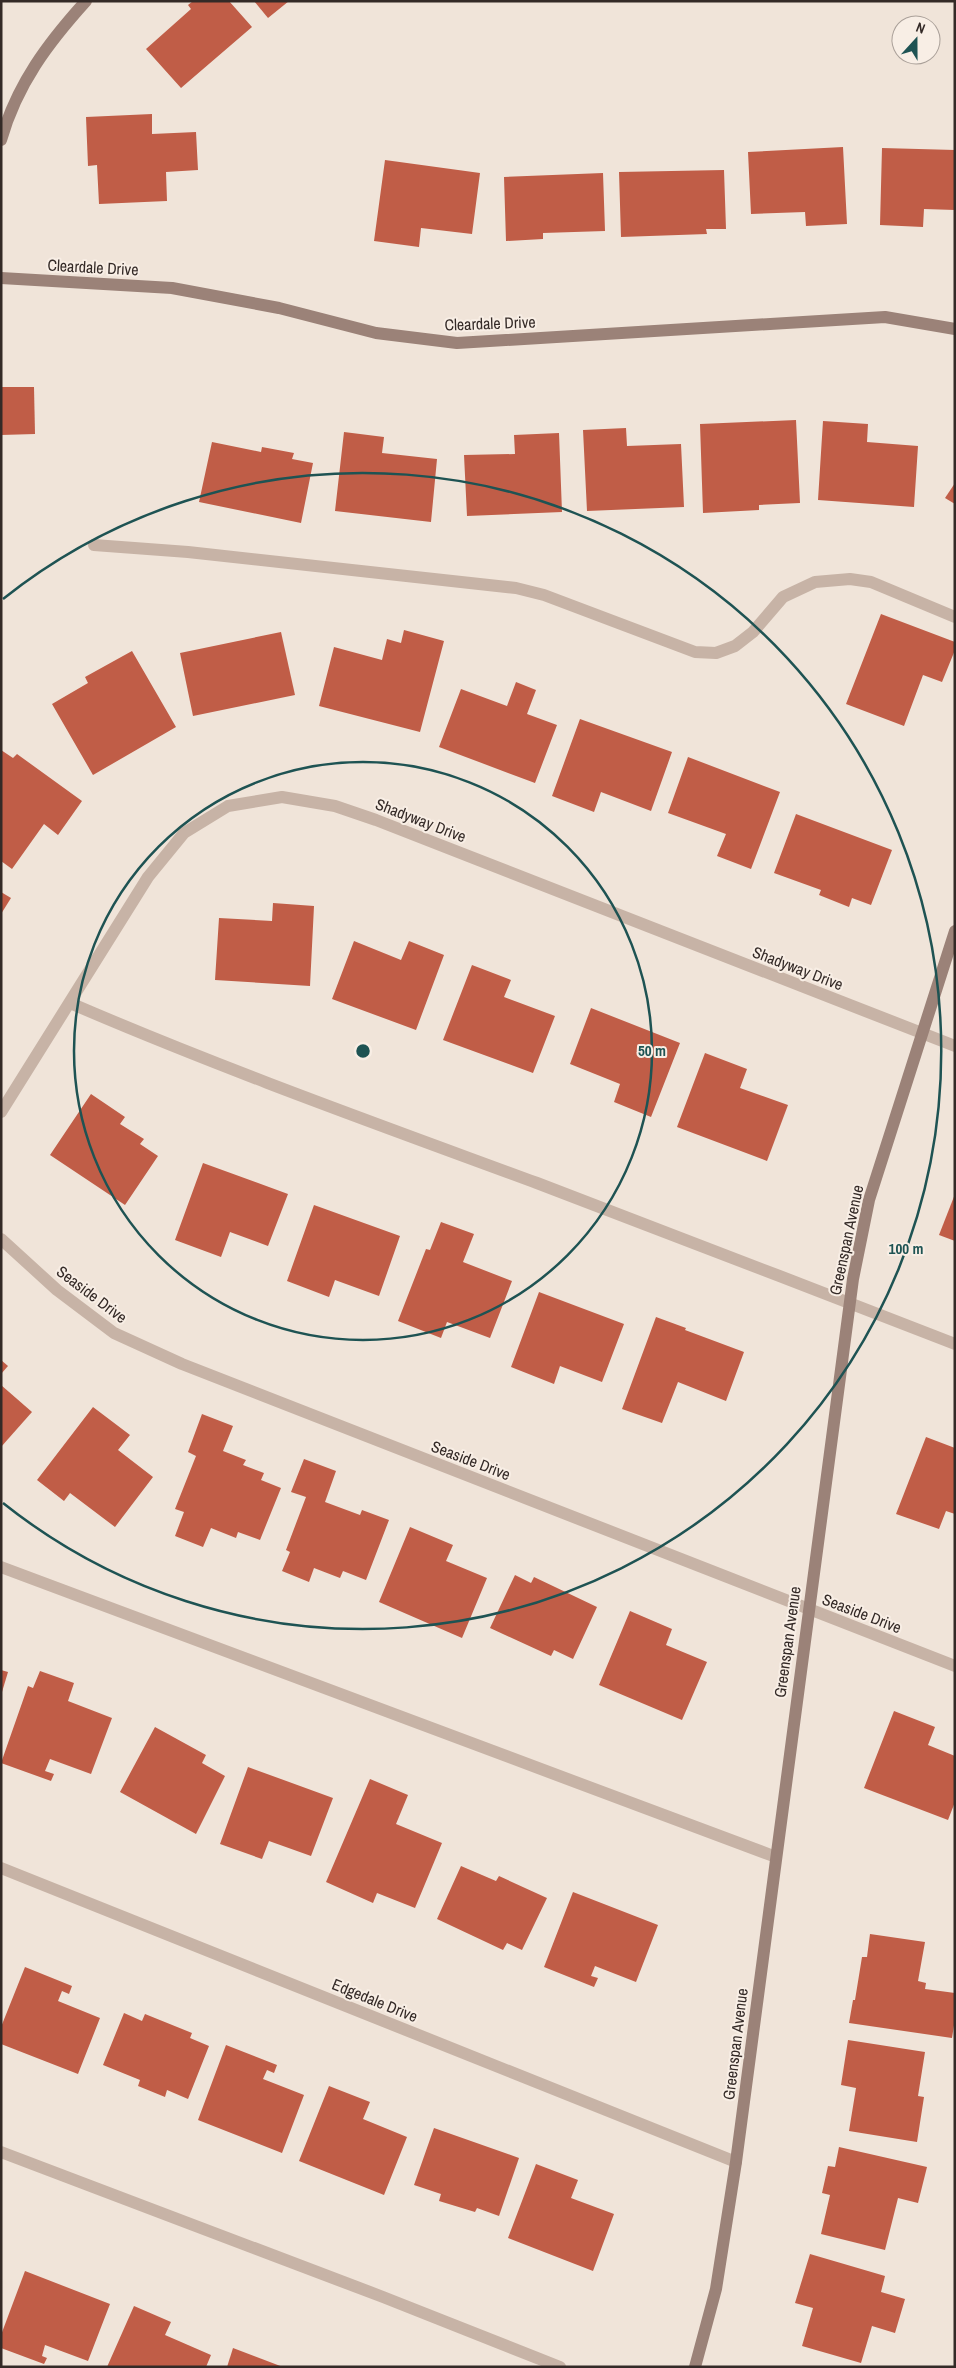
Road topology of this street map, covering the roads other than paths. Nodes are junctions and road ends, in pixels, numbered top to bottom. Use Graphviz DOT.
graph roads {
  1 [pos="86,1"];
  2 [pos="1,140"];
  3 [pos="1,278"];
  4 [pos="955,328"];
  5 [pos="94,545"];
  6 [pos="955,617"];
  7 [pos="955,931"];
  8 [pos="70,1003"];
  9 [pos="922,1034"];
  10 [pos="955,1046"];
  11 [pos="1,1112"];
  12 [pos="1,1239"];
  13 [pos="849,1303"];
  14 [pos="955,1344"];
  15 [pos="1,1568"];
  16 [pos="808,1609"];
  17 [pos="955,1666"];
  18 [pos="776,1857"];
  19 [pos="1,1868"];
  20 [pos="1,2152"];
  21 [pos="736,2162"];
  22 [pos="560,2367"];
  23 [pos="694,2367"];
  1 -- 2 [label="street"];
  3 -- 4 [label="street, Cleardale Drive"];
  5 -- 6 [label="street"];
  7 -- 9 [label="street, Greenspan Avenue"];
  8 -- 9 [label="street, Shadyway Drive"];
  8 -- 11 [label="street, Shadyway Drive"];
  8 -- 13 [label="street"];
  9 -- 10 [label="street, Shadyway Drive"];
  9 -- 13 [label="street, Greenspan Avenue"];
  12 -- 16 [label="street, Seaside Drive"];
  13 -- 14 [label="street"];
  13 -- 16 [label="street, Greenspan Avenue"];
  15 -- 18 [label="street"];
  16 -- 17 [label="street, Seaside Drive"];
  16 -- 18 [label="street, Greenspan Avenue"];
  18 -- 21 [label="street, Greenspan Avenue"];
  19 -- 21 [label="street, Edgedale Drive"];
  20 -- 22 [label="street"];
  21 -- 23 [label="street, Greenspan Avenue"];
}
